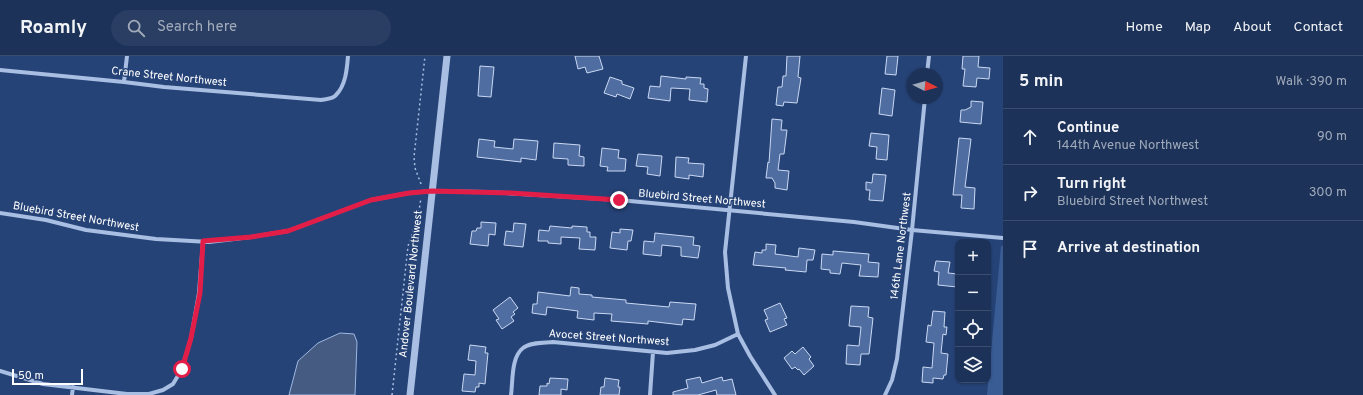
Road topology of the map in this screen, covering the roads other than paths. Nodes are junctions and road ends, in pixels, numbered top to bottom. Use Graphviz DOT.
graph roads {
  1 [pos="127,56"];
  2 [pos="348,56"];
  3 [pos="446,56"];
  4 [pos="746,56"];
  5 [pos="929,56"];
  6 [pos="928,68"];
  7 [pos="0,70"];
  8 [pos="124,82"];
  9 [pos="924,104"];
  10 [pos="432,191"];
  11 [pos="730,211"];
  12 [pos="0,213"];
  13 [pos="912,230"];
  14 [pos="1003,238"];
  15 [pos="203,241"];
  16 [pos="738,334"];
  17 [pos="653,352"];
  18 [pos="0,371"];
  19 [pos="73,387"];
  20 [pos="72,395"];
  21 [pos="410,395"];
  22 [pos="511,395"];
  23 [pos="650,395"];
  24 [pos="775,395"];
  25 [pos="885,395"];
  1 -- 8 [label="street"];
  2 -- 8 [label="street, Crane Street Northwest"];
  3 -- 10 [label="street, Andover Boulevard Northwest"];
  4 -- 11 [label="street"];
  5 -- 6 [label="street"];
  7 -- 8 [label="street, Crane Street Northwest"];
  9 -- 13 [label="street, 146th Lane Northwest"];
  10 -- 11 [label="street, Bluebird Street Northwest"];
  10 -- 15 [label="street, Bluebird Street Northwest"];
  10 -- 21 [label="street, Andover Boulevard Northwest"];
  11 -- 13 [label="street, Bluebird Street Northwest"];
  11 -- 16 [label="street"];
  12 -- 15 [label="street, Bluebird Street Northwest"];
  13 -- 14 [label="street, Bluebird Street Northwest"];
  13 -- 25 [label="street, 146th Lane Northwest"];
  15 -- 19 [label="street"];
  16 -- 17 [label="street, Avocet Street Northwest"];
  16 -- 24 [label="street"];
  17 -- 22 [label="street, Avocet Street Northwest"];
  17 -- 23 [label="street"];
  18 -- 19 [label="street"];
  19 -- 20 [label="street"];
}
